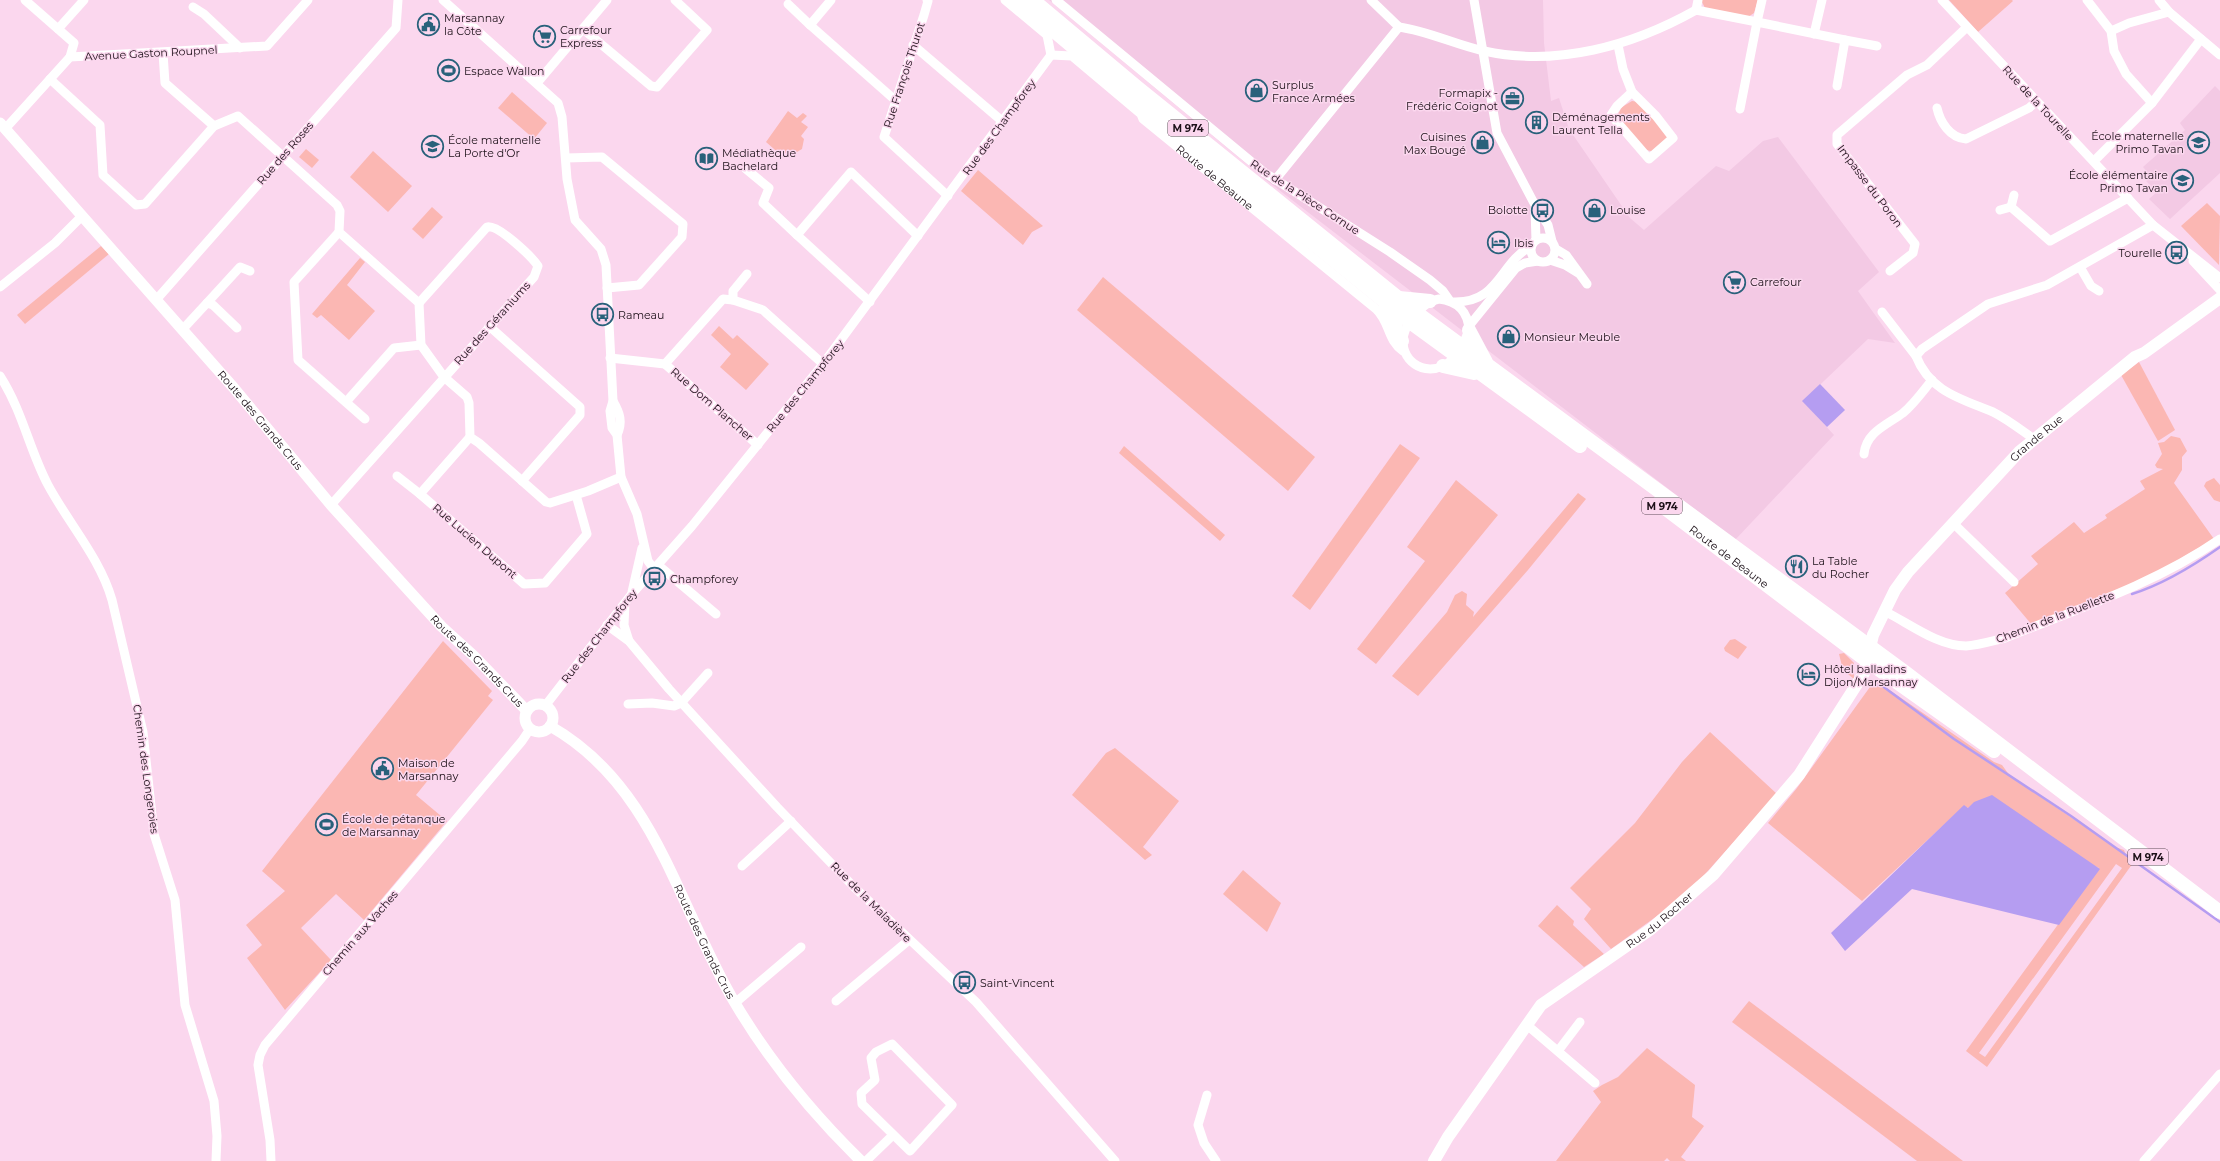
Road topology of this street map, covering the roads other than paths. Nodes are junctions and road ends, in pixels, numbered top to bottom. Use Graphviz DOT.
graph roads {
  1 [pos="25,0"];
  2 [pos="84,0"];
  3 [pos="308,0"];
  4 [pos="398,0"];
  5 [pos="443,0"];
  6 [pos="675,0"];
  7 [pos="831,0"];
  8 [pos="927,0"];
  9 [pos="1005,0"];
  10 [pos="1018,0"];
  11 [pos="1033,0"];
  12 [pos="1056,0"];
  13 [pos="1371,0"];
  14 [pos="1474,0"];
  15 [pos="1698,0"];
  16 [pos="1762,0"];
  17 [pos="1822,0"];
  18 [pos="1942,0"];
  19 [pos="2087,0"];
  20 [pos="2159,0"];
  21 [pos="603,1"];
  22 [pos="788,4"];
  23 [pos="193,7"];
  24 [pos="1696,10"];
  25 [pos="2169,12"];
  26 [pos="1757,22"];
  27 [pos="810,25"];
  28 [pos="1399,27"];
  29 [pos="1967,27"];
  30 [pos="58,29"];
  31 [pos="583,29"];
  32 [pos="2111,31"];
  33 [pos="1814,34"];
  34 [pos="2201,39"];
  35 [pos="1845,40"];
  36 [pos="913,44"];
  37 [pos="1618,45"];
  38 [pos="1877,46"];
  39 [pos="240,48"];
  40 [pos="1482,51"];
  41 [pos="164,53"];
  42 [pos="1051,55"];
  43 [pos="2220,55"];
  44 [pos="70,57"];
  45 [pos="50,80"];
  46 [pos="537,83"];
  47 [pos="1837,86"];
  48 [pos="1632,92"];
  49 [pos="895,100"];
  50 [pos="2036,102"];
  51 [pos="2152,103"];
  52 [pos="1937,108"];
  53 [pos="1740,109"];
  54 [pos="1002,121"];
  55 [pos="3,126"];
  56 [pos="214,126"];
  57 [pos="283,155"];
  58 [pos="566,158"];
  59 [pos="2094,161"];
  60 [pos="746,169"];
  61 [pos="1275,180"];
  62 [pos="2014,195"];
  63 [pos="948,196"];
  64 [pos="2128,198"];
  65 [pos="1535,205"];
  66 [pos="2011,207"];
  67 [pos="2000,210"];
  68 [pos="82,216"];
  69 [pos="2153,225"];
  70 [pos="339,232"];
  71 [pos="797,235"];
  72 [pos="918,236"];
  73 [pos="1533,243"];
  74 [pos="1554,245"];
  75 [pos="2187,254"];
  76 [pos="1538,260"];
  77 [pos="1550,260"];
  78 [pos="2080,267"];
  79 [pos="250,271"];
  80 [pos="1890,271"];
  81 [pos="747,274"];
  82 [pos="1579,274"];
  83 [pos="2220,278"];
  84 [pos="1430,280"];
  85 [pos="1587,284"];
  86 [pos="0,287"];
  87 [pos="607,288"];
  88 [pos="2220,290"];
  89 [pos="2099,291"];
  90 [pos="1382,298"];
  91 [pos="1398,298"];
  92 [pos="2220,298"];
  93 [pos="156,300"];
  94 [pos="733,300"];
  95 [pos="1431,301"];
  96 [pos="1452,301"];
  97 [pos="870,302"];
  98 [pos="207,303"];
  99 [pos="419,303"];
  100 [pos="1882,312"];
  101 [pos="1414,318"];
  102 [pos="489,326"];
  103 [pos="236,328"];
  104 [pos="1469,328"];
  105 [pos="182,330"];
  106 [pos="421,345"];
  107 [pos="1403,346"];
  108 [pos="1458,351"];
  109 [pos="1916,356"];
  110 [pos="610,358"];
  111 [pos="665,364"];
  112 [pos="823,364"];
  113 [pos="1443,366"];
  114 [pos="1485,371"];
  115 [pos="0,376"];
  116 [pos="444,377"];
  117 [pos="1932,380"];
  118 [pos="346,402"];
  119 [pos="364,419"];
  120 [pos="470,437"];
  121 [pos="2034,439"];
  122 [pos="758,445"];
  123 [pos="1864,454"];
  124 [pos="397,476"];
  125 [pos="621,477"];
  126 [pos="522,481"];
  127 [pos="420,494"];
  128 [pos="576,495"];
  129 [pos="331,505"];
  130 [pos="1954,523"];
  131 [pos="2220,539"];
  132 [pos="643,542"];
  133 [pos="653,570"];
  134 [pos="637,572"];
  135 [pos="2014,582"];
  136 [pos="631,595"];
  137 [pos="625,603"];
  138 [pos="1884,612"];
  139 [pos="716,614"];
  140 [pos="610,622"];
  141 [pos="624,624"];
  142 [pos="629,641"];
  143 [pos="1870,648"];
  144 [pos="1867,661"];
  145 [pos="708,673"];
  146 [pos="681,703"];
  147 [pos="628,704"];
  148 [pos="545,706"];
  149 [pos="527,711"];
  150 [pos="550,726"];
  151 [pos="530,729"];
  152 [pos="2075,802"];
  153 [pos="791,821"];
  154 [pos="742,866"];
  155 [pos="2220,912"];
  156 [pos="909,940"];
  157 [pos="801,947"];
  158 [pos="836,1001"];
  159 [pos="735,1003"];
  160 [pos="1580,1022"];
  161 [pos="1527,1025"];
  162 [pos="1558,1050"];
  163 [pos="2220,1074"];
  164 [pos="1595,1083"];
  165 [pos="1208,1096"];
  166 [pos="893,1135"];
  167 [pos="216,1161"];
  168 [pos="271,1161"];
  169 [pos="861,1161"];
  170 [pos="866,1161"];
  171 [pos="1115,1161"];
  172 [pos="1216,1161"];
  173 [pos="1434,1161"];
  174 [pos="2144,1161"];
  1 -- 30 [label="street"];
  2 -- 30 [label="street"];
  3 -- 39 [label="street, Avenue Gaston Roupnel"];
  4 -- 57 [label="street, Rue des Roses"];
  5 -- 46 [label="street"];
  6 -- 31 [label="street"];
  7 -- 27 [label="street"];
  8 -- 36 [label="street, Rue François Thurot"];
  9 -- 42 [label="street"];
  10 -- 90 [label="main road, Route de Beaune / M 974"];
  11 -- 91 [label="main road, Route de Beaune / M 974"];
  12 -- 61 [label="street, Rue de la Pièce Cornue"];
  13 -- 28 [label="street"];
  14 -- 40 [label="street"];
  15 -- 24 [label="street"];
  16 -- 26 [label="street"];
  17 -- 33 [label="street"];
  18 -- 29 [label="street, Rue de la Tourelle"];
  19 -- 32 [label="street"];
  20 -- 25 [label="street"];
  21 -- 31 [label="street"];
  22 -- 27 [label="street"];
  23 -- 39 [label="street"];
  24 -- 26 [label="street"];
  24 -- 37 [label="street"];
  25 -- 32 [label="street"];
  25 -- 34 [label="street"];
  26 -- 33 [label="street"];
  26 -- 53 [label="street"];
  27 -- 49 [label="street"];
  28 -- 40 [label="street"];
  28 -- 61 [label="street"];
  29 -- 50 [label="street, Rue de la Tourelle"];
  29 -- 80 [label="street, Impasse du Poron"];
  30 -- 44 [label="street"];
  31 -- 46 [label="street"];
  32 -- 51 [label="street"];
  33 -- 35 [label="street"];
  34 -- 43 [label="street"];
  34 -- 51 [label="street"];
  35 -- 38 [label="street"];
  35 -- 47 [label="street"];
  36 -- 49 [label="street, Rue François Thurot"];
  36 -- 54 [label="street"];
  37 -- 40 [label="street"];
  37 -- 48 [label="street"];
  39 -- 41 [label="street, Avenue Gaston Roupnel"];
  40 -- 65 [label="street"];
  41 -- 44 [label="street, Avenue Gaston Roupnel"];
  41 -- 56 [label="street"];
  42 -- 54 [label="street, Rue des Champforey"];
  42 -- 107 [label="street, Route de Beaune"];
  44 -- 45 [label="street, Avenue Gaston Roupnel"];
  45 -- 55 [label="street, Avenue Gaston Roupnel"];
  45 -- 56 [label="street"];
  46 -- 58 [label="street"];
  48 -- 48 [label="street"];
  49 -- 63 [label="street, Rue François Thurot"];
  50 -- 52 [label="street"];
  50 -- 59 [label="street, Rue de la Tourelle"];
  51 -- 59 [label="street"];
  54 -- 63 [label="street, Rue des Champforey"];
  55 -- 68 [label="street, Route des Grands Crus"];
  56 -- 57 [label="street"];
  57 -- 70 [label="street"];
  57 -- 93 [label="street, Rue des Roses"];
  58 -- 87 [label="street"];
  58 -- 87 [label="street"];
  59 -- 64 [label="street, Rue de la Tourelle"];
  60 -- 71 [label="street"];
  61 -- 84 [label="street, Rue de la Pièce Cornue"];
  62 -- 66 [label="street"];
  63 -- 72 [label="street, Rue des Champforey"];
  64 -- 66 [label="street"];
  64 -- 69 [label="street, Rue de la Tourelle"];
  65 -- 73 [label="street"];
  65 -- 74 [label="street"];
  66 -- 67 [label="street"];
  68 -- 86 [label="street"];
  68 -- 93 [label="street, Route des Grands Crus"];
  69 -- 75 [label="street, Rue de la Tourelle"];
  69 -- 78 [label="street"];
  70 -- 99 [label="street"];
  70 -- 118 [label="street"];
  71 -- 72 [label="street"];
  71 -- 97 [label="street"];
  72 -- 97 [label="street, Rue des Champforey"];
  73 -- 74 [label="street"];
  73 -- 76 [label="street"];
  73 -- 96 [label="street"];
  74 -- 77 [label="street"];
  74 -- 82 [label="street"];
  75 -- 83 [label="street, Rue de la Tourelle"];
  75 -- 88 [label="street, Rue de la Tourelle"];
  76 -- 77 [label="street"];
  76 -- 104 [label="street"];
  77 -- 82 [label="street"];
  78 -- 89 [label="street"];
  78 -- 109 [label="street"];
  79 -- 98 [label="street"];
  81 -- 94 [label="street"];
  82 -- 85 [label="street"];
  84 -- 95 [label="street"];
  84 -- 96 [label="street, Rue de la Pièce Cornue"];
  87 -- 110 [label="street"];
  90 -- 101 [label="main road, Route de Beaune / M 974"];
  90 -- 107 [label="main road"];
  91 -- 95 [label="main road"];
  91 -- 101 [label="main road, Route de Beaune / M 974"];
  92 -- 121 [label="main road, Grande Rue"];
  93 -- 105 [label="street, Route des Grands Crus"];
  94 -- 111 [label="street"];
  94 -- 112 [label="street"];
  95 -- 96 [label="street"];
  95 -- 101 [label="street"];
  96 -- 104 [label="street"];
  97 -- 112 [label="street, Rue des Champforey"];
  98 -- 103 [label="street"];
  98 -- 105 [label="street"];
  99 -- 102 [label="street, Rue des Géraniums"];
  99 -- 106 [label="street"];
  100 -- 109 [label="street"];
  101 -- 107 [label="street"];
  101 -- 108 [label="main road, Route de Beaune / M 974"];
  102 -- 116 [label="street, Rue des Géraniums"];
  102 -- 126 [label="street"];
  104 -- 108 [label="street"];
  104 -- 114 [label="main road"];
  105 -- 129 [label="street, Route des Grands Crus"];
  106 -- 116 [label="street"];
  106 -- 118 [label="street"];
  107 -- 113 [label="street, Route de Beaune"];
  108 -- 113 [label="street"];
  108 -- 114 [label="main road, Route de Beaune / M 974"];
  109 -- 117 [label="street"];
  110 -- 111 [label="street"];
  110 -- 125 [label="street"];
  111 -- 122 [label="street, Rue Dom Plancher"];
  112 -- 122 [label="street, Rue des Champforey"];
  113 -- 114 [label="main road"];
  114 -- 143 [label="main road, Route de Beaune / M 974"];
  114 -- 144 [label="main road, Route de Beaune / M 974"];
  115 -- 167 [label="street, Chemin des Longeroies"];
  116 -- 120 [label="street"];
  116 -- 129 [label="street, Rue des Géraniums"];
  117 -- 121 [label="street"];
  117 -- 123 [label="street"];
  118 -- 119 [label="street"];
  120 -- 126 [label="street"];
  120 -- 127 [label="street"];
  121 -- 130 [label="main road, Grande Rue"];
  122 -- 133 [label="street, Rue des Champforey"];
  124 -- 127 [label="street, Rue Lucien Dupont"];
  125 -- 128 [label="street"];
  125 -- 132 [label="street"];
  126 -- 128 [label="street"];
  127 -- 128 [label="street, Rue Lucien Dupont"];
  129 -- 149 [label="street, Route des Grands Crus"];
  130 -- 135 [label="street"];
  130 -- 138 [label="main road, Grande Rue"];
  131 -- 138 [label="street, Chemin de la Ruellette"];
  132 -- 133 [label="street"];
  132 -- 134 [label="street"];
  133 -- 134 [label="street"];
  133 -- 136 [label="street, Rue des Champforey"];
  133 -- 139 [label="street"];
  134 -- 136 [label="street"];
  136 -- 137 [label="street, Rue des Champforey"];
  137 -- 140 [label="street, Rue des Champforey"];
  137 -- 141 [label="street, Rue de la Maladière"];
  138 -- 143 [label="main road, Grande Rue"];
  140 -- 141 [label="street"];
  140 -- 142 [label="street, Rue de la Maladière"];
  140 -- 148 [label="street, Rue des Champforey"];
  141 -- 142 [label="street, Rue de la Maladière"];
  142 -- 146 [label="street, Rue de la Maladière"];
  143 -- 144 [label="main road, Rue du Rocher"];
  143 -- 152 [label="main road, M 974"];
  144 -- 152 [label="main road, M 974"];
  144 -- 161 [label="main road, Rue du Rocher"];
  145 -- 146 [label="street"];
  146 -- 147 [label="street"];
  146 -- 153 [label="street, Rue de la Maladière"];
  148 -- 149 [label="street"];
  148 -- 150 [label="street"];
  149 -- 151 [label="street"];
  150 -- 151 [label="street"];
  150 -- 159 [label="street, Route des Grands Crus"];
  151 -- 168 [label="street, Chemin aux Vaches"];
  152 -- 155 [label="main road, M 974"];
  153 -- 154 [label="street"];
  153 -- 156 [label="street, Rue de la Maladière"];
  156 -- 158 [label="street"];
  156 -- 171 [label="street, Rue de la Maladière"];
  157 -- 159 [label="street"];
  159 -- 169 [label="street, Route des Grands Crus"];
  160 -- 162 [label="street"];
  161 -- 162 [label="street"];
  161 -- 173 [label="main road, Rue du Rocher"];
  162 -- 164 [label="street"];
  163 -- 174 [label="street"];
  165 -- 172 [label="street"];
  166 -- 166 [label="street"];
  166 -- 170 [label="street"];
}
